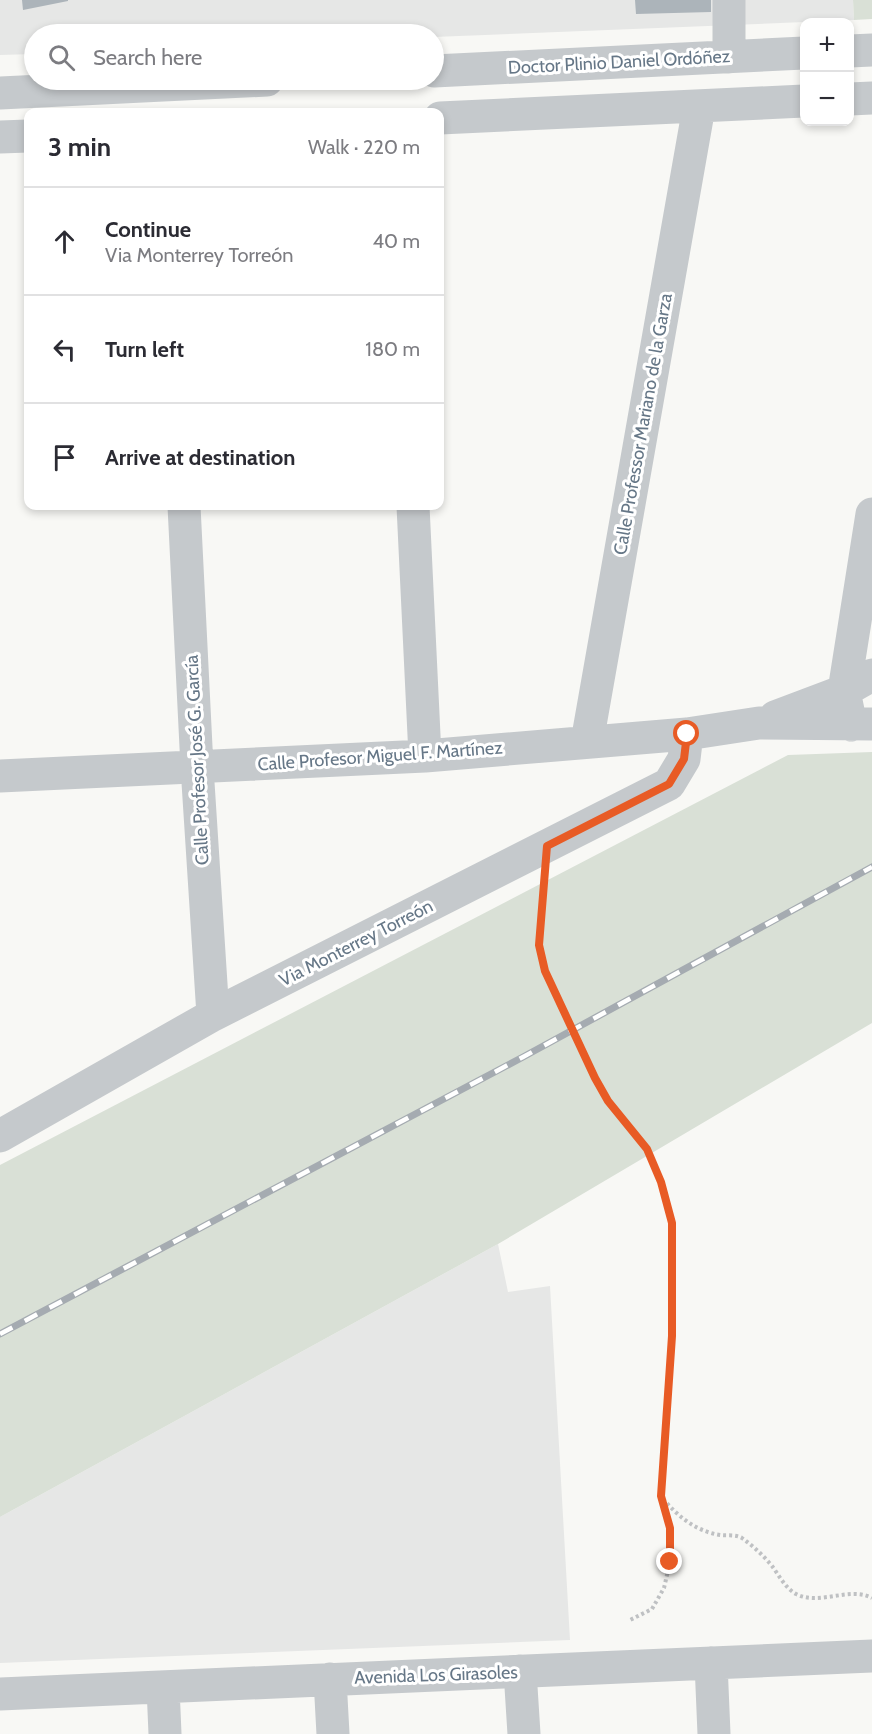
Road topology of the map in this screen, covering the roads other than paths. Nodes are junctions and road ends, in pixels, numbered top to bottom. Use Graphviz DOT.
graph roads {
  1 [pos="729,0"];
  2 [pos="872,50"];
  3 [pos="854,51"];
  4 [pos="800,53"];
  5 [pos="729,57"];
  6 [pos="444,71"];
  7 [pos="62,90"];
  8 [pos="0,93"];
  9 [pos="872,98"];
  10 [pos="854,99"];
  11 [pos="800,101"];
  12 [pos="699,107"];
  13 [pos="444,118"];
  14 [pos="24,136"];
  15 [pos="0,137"];
  16 [pos="184,510"];
  17 [pos="413,510"];
  18 [pos="872,514"];
  19 [pos="872,675"];
  20 [pos="844,691"];
  21 [pos="759,723"];
  22 [pos="861,724"];
  23 [pos="687,734"];
  24 [pos="587,742"];
  25 [pos="425,756"];
  26 [pos="197,767"];
  27 [pos="0,776"];
  28 [pos="213,1015"];
  29 [pos="0,1136"];
  30 [pos="872,1656"];
  31 [pos="711,1663"];
  32 [pos="520,1671"];
  33 [pos="330,1679"];
  34 [pos="163,1687"];
  35 [pos="0,1694"];
  36 [pos="165,1734"];
  37 [pos="333,1734"];
  38 [pos="524,1734"];
  39 [pos="714,1734"];
  1 -- 5 [label="street"];
  2 -- 3 [label="street"];
  4 -- 5 [label="street, Doctor Plinio Daniel Ordóñez"];
  5 -- 6 [label="street, Doctor Plinio Daniel Ordóñez"];
  7 -- 8 [label="street"];
  9 -- 10 [label="street"];
  11 -- 12 [label="street"];
  12 -- 13 [label="street"];
  12 -- 24 [label="street, Calle Professor Mariano de la Garza"];
  14 -- 15 [label="street"];
  16 -- 26 [label="street, Calle Profesor José G. García"];
  17 -- 25 [label="street"];
  18 -- 20 [label="street"];
  19 -- 20 [label="street"];
  20 -- 21 [label="street"];
  20 -- 22 [label="street"];
  21 -- 22 [label="street"];
  21 -- 23 [label="street, Calle Profesor Miguel F. Martínez"];
  23 -- 24 [label="street, Calle Profesor Miguel F. Martínez"];
  23 -- 28 [label="street, Via Monterrey Torreón"];
  24 -- 25 [label="street, Calle Profesor Miguel F. Martínez"];
  25 -- 26 [label="street, Calle Profesor Miguel F. Martínez"];
  26 -- 27 [label="street, Calle Profesor Miguel F. Martínez"];
  26 -- 28 [label="street, Calle Profesor José G. García"];
  28 -- 29 [label="street, Via Monterrey Torreón"];
  30 -- 31 [label="street, Avenida Los Girasoles"];
  31 -- 32 [label="street, Avenida Los Girasoles"];
  31 -- 39 [label="street"];
  32 -- 33 [label="street, Avenida Los Girasoles"];
  32 -- 38 [label="street"];
  33 -- 34 [label="street, Avenida Los Girasoles"];
  33 -- 37 [label="street"];
  34 -- 35 [label="street, Avenida Los Girasoles"];
  34 -- 36 [label="street"];
}
